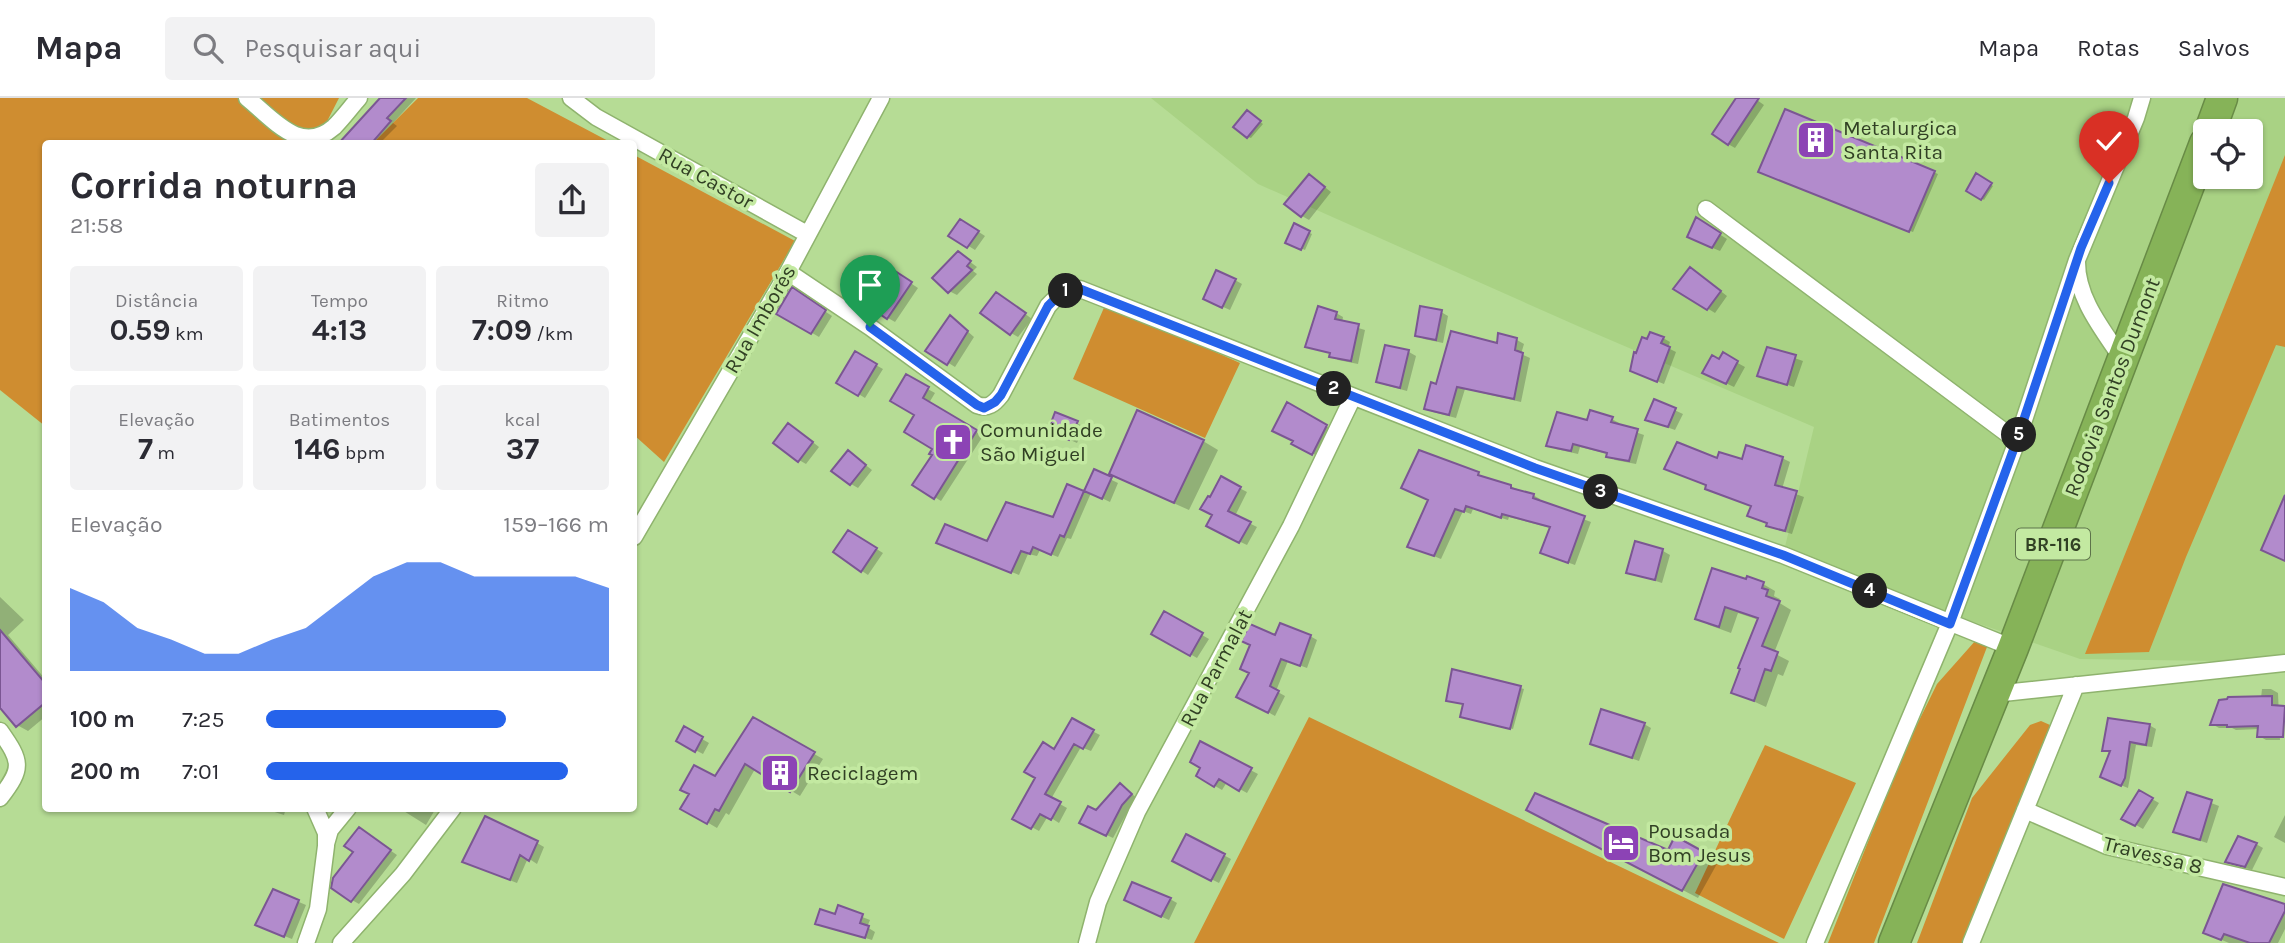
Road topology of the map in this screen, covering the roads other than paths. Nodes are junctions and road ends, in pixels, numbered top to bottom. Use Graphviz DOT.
graph roads {
  1 [pos="247,98"];
  2 [pos="359,98"];
  3 [pos="570,98"];
  4 [pos="881,98"];
  5 [pos="2142,98"];
  6 [pos="2222,98"];
  7 [pos="2214,119"];
  8 [pos="2193,175"];
  9 [pos="1706,209"];
  10 [pos="807,234"];
  11 [pos="2077,260"];
  12 [pos="788,272"];
  13 [pos="2123,360"];
  14 [pos="1353,397"];
  15 [pos="2017,440"];
  16 [pos="637,532"];
  17 [pos="1950,624"];
  18 [pos="2013,648"];
  19 [pos="2285,663"];
  20 [pos="2076,685"];
  21 [pos="1994,694"];
  22 [pos="0,732"];
  23 [pos="0,798"];
  24 [pos="2025,810"];
  25 [pos="317,812"];
  26 [pos="345,812"];
  27 [pos="450,812"];
  28 [pos="326,846"];
  29 [pos="2285,887"];
  30 [pos="306,943"];
  31 [pos="341,943"];
  32 [pos="1087,943"];
  33 [pos="1815,943"];
  34 [pos="1894,943"];
  35 [pos="1971,943"];
  1 -- 2 [label="street"];
  3 -- 10 [label="street, Rua Castor"];
  4 -- 10 [label="street, Rua Imborés"];
  5 -- 11 [label="street"];
  6 -- 7 [label="highway"];
  8 -- 13 [label="highway, Rodovia Santos Dumont / BR-116"];
  9 -- 15 [label="street"];
  10 -- 12 [label="street, Rua Imborés"];
  11 -- 13 [label="street"];
  11 -- 15 [label="street"];
  12 -- 14 [label="street"];
  12 -- 16 [label="street, Rua Imborés"];
  13 -- 18 [label="highway, Rodovia Santos Dumont / BR-116"];
  14 -- 17 [label="street"];
  14 -- 32 [label="street, Rua Parmalat"];
  15 -- 17 [label="street"];
  17 -- 18 [label="street"];
  17 -- 33 [label="street"];
  18 -- 21 [label="highway, Rodovia Santos Dumont / BR-116"];
  19 -- 20 [label="street"];
  20 -- 21 [label="street"];
  20 -- 24 [label="street"];
  21 -- 34 [label="highway, Rodovia Santos Dumont / BR-116"];
  22 -- 23 [label="street"];
  24 -- 29 [label="street, Travessa 8"];
  24 -- 35 [label="street"];
  25 -- 28 [label="street"];
  26 -- 28 [label="street"];
  27 -- 31 [label="street"];
  28 -- 30 [label="street"];
}
